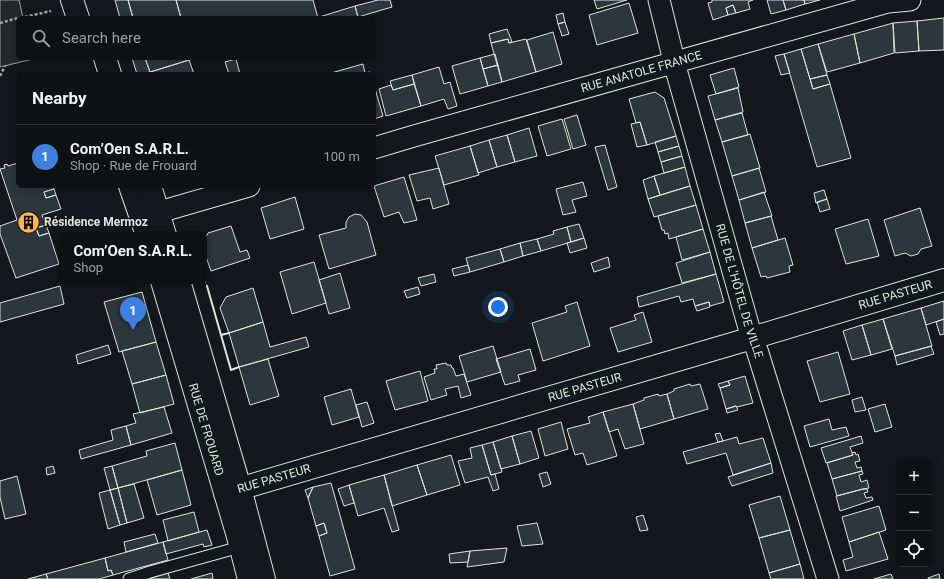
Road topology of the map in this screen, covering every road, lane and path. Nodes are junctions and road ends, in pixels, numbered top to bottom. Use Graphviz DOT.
graph roads {
  1 [pos="72,0"];
  2 [pos="88,0"];
  3 [pos="659,0"];
  4 [pos="910,0"];
  5 [pos="77,16"];
  6 [pos="92,16"];
  7 [pos="16,19"];
  8 [pos="0,23"];
  9 [pos="91,60"];
  10 [pos="106,60"];
  11 [pos="675,62"];
  12 [pos="5,66"];
  13 [pos="94,72"];
  14 [pos="109,72"];
  15 [pos="0,76"];
  16 [pos="376,147"];
  17 [pos="131,188"];
  18 [pos="150,188"];
  19 [pos="243,188"];
  20 [pos="149,222"];
  21 [pos="161,232"];
  22 [pos="944,280"];
  23 [pos="163,284"];
  24 [pos="180,284"];
  25 [pos="753,338"];
  26 [pos="232,491"];
  27 [pos="240,548"];
  28 [pos="129,579"];
  29 [pos="249,579"];
  30 [pos="264,579"];
  31 [pos="828,579"];
  1 -- 5 [label="main road"];
  2 -- 6 [label="main road"];
  3 -- 11 [label="street, RUE DE L'HÔTEL DE VILLE"];
  4 -- 11 [label="street, RUE ANATOLE FRANCE"];
  7 -- 8 [label="path"];
  9 -- 13 [label="main road"];
  10 -- 14 [label="main road"];
  11 -- 16 [label="street, RUE ANATOLE FRANCE"];
  11 -- 25 [label="street, RUE DE L'HÔTEL DE VILLE"];
  12 -- 15 [label="path"];
  17 -- 20 [label="main road"];
  18 -- 20 [label="main road"];
  19 -- 20 [label="street"];
  20 -- 21 [label="main road"];
  22 -- 25 [label="main road, RUE PASTEUR"];
  23 -- 26 [label="main road, RUE DE FROUARD"];
  24 -- 26 [label="main road, RUE DE FROUARD"];
  25 -- 26 [label="main road, RUE PASTEUR"];
  25 -- 31 [label="street, RUE DE L'HÔTEL DE VILLE"];
  26 -- 27 [label="main road, RUE DE FROUARD"];
  26 -- 30 [label="main road, RUE DE FROUARD"];
  27 -- 28 [label="lane"];
  27 -- 29 [label="main road, RUE DE FROUARD"];
}
